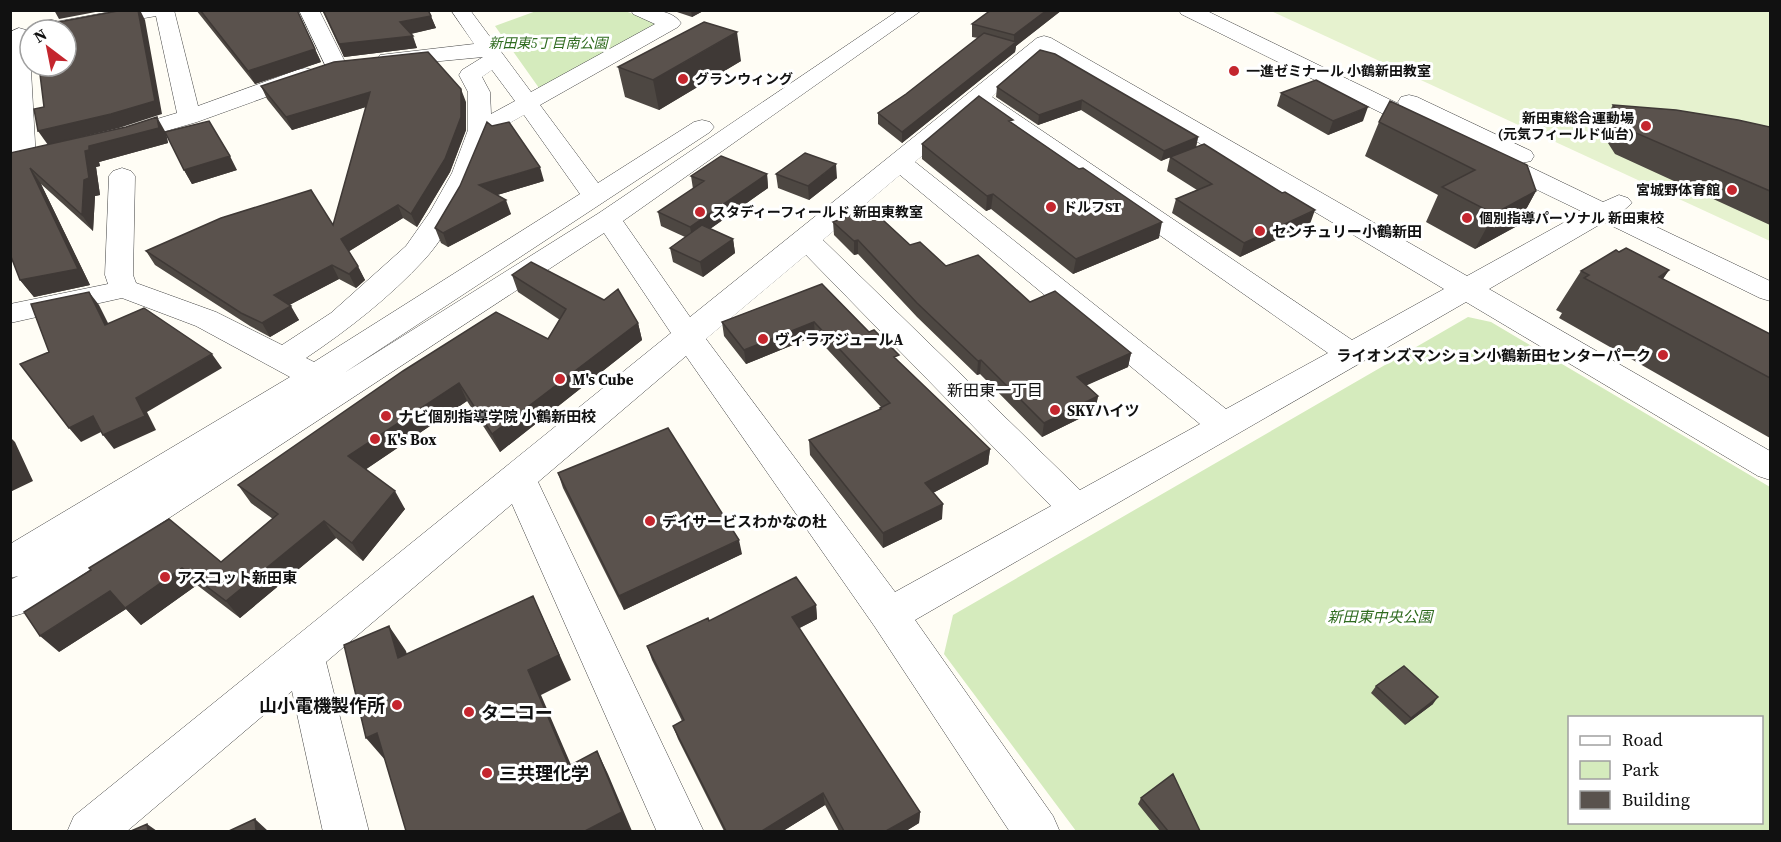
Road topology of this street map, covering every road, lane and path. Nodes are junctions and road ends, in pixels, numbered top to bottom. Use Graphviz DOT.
graph roads {
  1 [pos="158,10"];
  2 [pos="164,10"];
  3 [pos="309,10"];
  4 [pos="460,10"];
  5 [pos="640,10"];
  6 [pos="882,10"];
  7 [pos="913,10"];
  8 [pos="1188,10"];
  9 [pos="1218,10"];
  10 [pos="78,24"];
  11 [pos="491,54"];
  12 [pos="336,66"];
  13 [pos="19,78"];
  14 [pos="977,98"];
  15 [pos="527,104"];
  16 [pos="189,117"];
  17 [pos="480,130"];
  18 [pos="93,144"];
  19 [pos="47,155"];
  20 [pos="17,162"];
  21 [pos="899,162"];
  22 [pos="122,176"];
  23 [pos="601,208"];
  24 [pos="1611,208"];
  25 [pos="806,239"];
  26 [pos="1770,275"];
  27 [pos="124,289"];
  28 [pos="1466,290"];
  29 [pos="1770,292"];
  30 [pos="10,314"];
  31 [pos="688,336"];
  32 [pos="1351,354"];
  33 [pos="283,358"];
  34 [pos="314,377"];
  35 [pos="1225,426"];
  36 [pos="1770,467"];
  37 [pos="519,477"];
  38 [pos="1077,510"];
  39 [pos="10,563"];
  40 [pos="10,601"];
  41 [pos="889,615"];
  42 [pos="304,655"];
  43 [pos="90,831"];
  44 [pos="346,831"];
  45 [pos="681,831"];
  46 [pos="1038,831"];
  1 -- 10 [label="street"];
  2 -- 16 [label="street"];
  3 -- 12 [label="street"];
  4 -- 11 [label="street"];
  5 -- 15 [label="street"];
  6 -- 23 [label="street"];
  7 -- 23 [label="street"];
  8 -- 24 [label="street"];
  9 -- 24 [label="street"];
  11 -- 12 [label="street"];
  11 -- 15 [label="street"];
  11 -- 17 [label="street"];
  12 -- 16 [label="street"];
  13 -- 20 [label="street"];
  14 -- 21 [label="street"];
  14 -- 28 [label="street"];
  14 -- 32 [label="street"];
  15 -- 17 [label="street"];
  15 -- 23 [label="street"];
  16 -- 18 [label="street"];
  17 -- 33 [label="street"];
  19 -- 20 [label="street"];
  21 -- 25 [label="street"];
  21 -- 35 [label="street"];
  22 -- 27 [label="street"];
  23 -- 31 [label="street"];
  23 -- 34 [label="street"];
  23 -- 40 [label="street"];
  24 -- 26 [label="street"];
  24 -- 28 [label="street"];
  24 -- 29 [label="street"];
  25 -- 31 [label="street"];
  25 -- 38 [label="street"];
  27 -- 30 [label="street"];
  27 -- 33 [label="street"];
  28 -- 32 [label="street"];
  28 -- 36 [label="street"];
  31 -- 37 [label="street"];
  31 -- 41 [label="street"];
  32 -- 35 [label="street"];
  33 -- 34 [label="street"];
  34 -- 39 [label="street"];
  35 -- 38 [label="street"];
  37 -- 42 [label="street"];
  37 -- 45 [label="street"];
  38 -- 41 [label="street"];
  41 -- 46 [label="street"];
  42 -- 43 [label="street"];
  42 -- 44 [label="street"];
}
